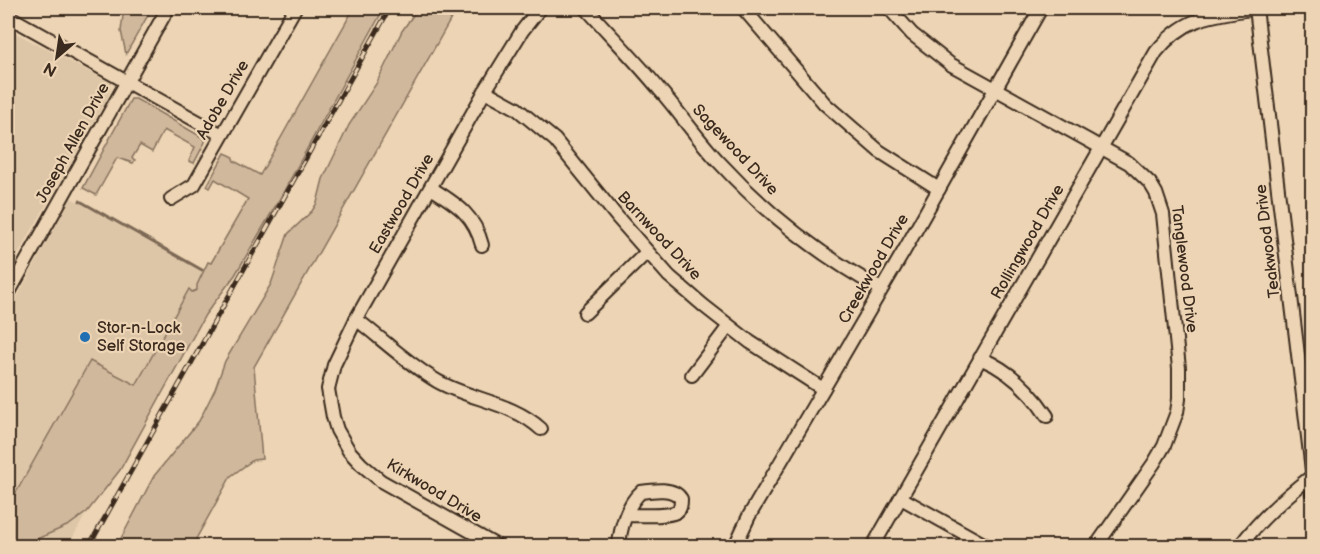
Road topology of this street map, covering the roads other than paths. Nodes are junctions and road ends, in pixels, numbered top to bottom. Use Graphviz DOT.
graph roads {
  1 [pos="168,8"];
  2 [pos="295,8"];
  3 [pos="540,8"];
  4 [pos="586,8"];
  5 [pos="743,8"];
  6 [pos="889,8"];
  7 [pos="1041,8"];
  8 [pos="1257,8"];
  9 [pos="8,16"];
  10 [pos="126,82"];
  11 [pos="995,88"];
  12 [pos="485,91"];
  13 [pos="222,135"];
  14 [pos="1102,147"];
  15 [pos="430,188"];
  16 [pos="939,189"];
  17 [pos="171,199"];
  18 [pos="482,245"];
  19 [pos="647,252"];
  20 [pos="881,289"];
  21 [pos="8,294"];
  22 [pos="585,313"];
  23 [pos="356,319"];
  24 [pos="729,326"];
  25 [pos="980,358"];
  26 [pos="692,375"];
  27 [pos="823,389"];
  28 [pos="1047,416"];
  29 [pos="541,429"];
  30 [pos="337,430"];
  31 [pos="1312,470"];
  32 [pos="1312,476"];
  33 [pos="1312,484"];
  34 [pos="1312,494"];
  35 [pos="901,498"];
  36 [pos="628,515"];
  37 [pos="496,546"];
  38 [pos="619,546"];
  39 [pos="735,546"];
  40 [pos="873,546"];
  41 [pos="987,546"];
  42 [pos="1096,546"];
  43 [pos="1240,546"];
  1 -- 10 [label="street, Joseph Allen Drive"];
  2 -- 13 [label="street, Adobe Drive"];
  3 -- 12 [label="street, Eastwood Drive"];
  4 -- 20 [label="street, Sagewood Drive"];
  5 -- 16 [label="street"];
  6 -- 11 [label="street, Tanglewood Drive"];
  7 -- 11 [label="street, Creekwood Drive"];
  8 -- 14 [label="street, Rollingwood Drive"];
  8 -- 31 [label="street, Teakwood Drive"];
  9 -- 10 [label="street"];
  10 -- 13 [label="street"];
  10 -- 21 [label="street, Joseph Allen Drive"];
  11 -- 14 [label="street, Tanglewood Drive"];
  11 -- 16 [label="street, Creekwood Drive"];
  12 -- 15 [label="street, Eastwood Drive"];
  12 -- 19 [label="street, Barnwood Drive"];
  13 -- 17 [label="street, Adobe Drive"];
  14 -- 25 [label="street, Rollingwood Drive"];
  14 -- 42 [label="street, Tanglewood Drive"];
  15 -- 18 [label="street"];
  15 -- 23 [label="street, Eastwood Drive"];
  16 -- 20 [label="street, Creekwood Drive"];
  19 -- 22 [label="street"];
  19 -- 24 [label="street, Barnwood Drive"];
  20 -- 27 [label="street, Creekwood Drive"];
  23 -- 29 [label="street"];
  23 -- 30 [label="street, Eastwood Drive"];
  24 -- 26 [label="street"];
  24 -- 27 [label="street, Barnwood Drive"];
  25 -- 28 [label="street"];
  25 -- 35 [label="street, Rollingwood Drive"];
  27 -- 39 [label="street, Creekwood Drive"];
  30 -- 37 [label="street, Kirkwood Drive"];
  32 -- 43 [label="street"];
  33 -- 34 [label="street"];
  35 -- 40 [label="street, Rollingwood Drive"];
  35 -- 41 [label="street"];
  36 -- 38 [label="street"];
}
